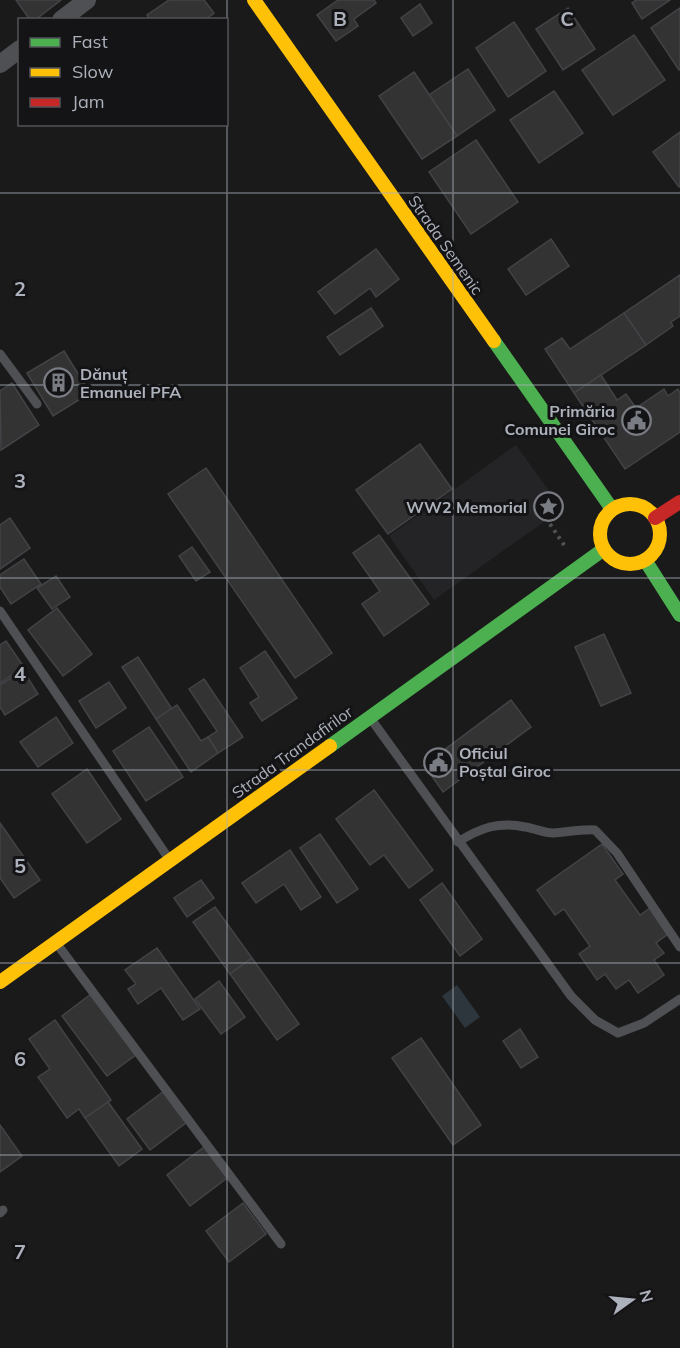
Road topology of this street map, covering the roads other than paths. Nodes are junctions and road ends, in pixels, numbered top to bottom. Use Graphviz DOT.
graph roads {
  1 [pos="87,0"];
  2 [pos="254,0"];
  3 [pos="64,18"];
  4 [pos="18,51"];
  5 [pos="0,64"];
  6 [pos="0,354"];
  7 [pos="37,404"];
  8 [pos="680,502"];
  9 [pos="612,509"];
  10 [pos="655,518"];
  11 [pos="604,549"];
  12 [pos="645,560"];
  13 [pos="0,611"];
  14 [pos="680,615"];
  15 [pos="369,717"];
  16 [pos="458,842"];
  17 [pos="170,860"];
  18 [pos="55,942"];
  19 [pos="680,947"];
  20 [pos="0,982"];
  21 [pos="680,999"];
  22 [pos="281,1244"];
  1 -- 3 [label="street"];
  2 -- 9 [label="main road, Strada Semenic"];
  4 -- 5 [label="street"];
  6 -- 7 [label="lane"];
  8 -- 10 [label="main road"];
  9 -- 10 [label="main road"];
  9 -- 11 [label="main road"];
  10 -- 12 [label="main road"];
  11 -- 12 [label="main road"];
  11 -- 15 [label="main road, Strada Trandafirilor"];
  12 -- 14 [label="main road"];
  13 -- 17 [label="lane"];
  15 -- 16 [label="lane"];
  15 -- 17 [label="main road, Strada Trandafirilor"];
  16 -- 19 [label="lane"];
  16 -- 21 [label="lane"];
  17 -- 18 [label="main road, Strada Trandafirilor"];
  18 -- 20 [label="main road, Strada Trandafirilor"];
  18 -- 22 [label="lane"];
}
